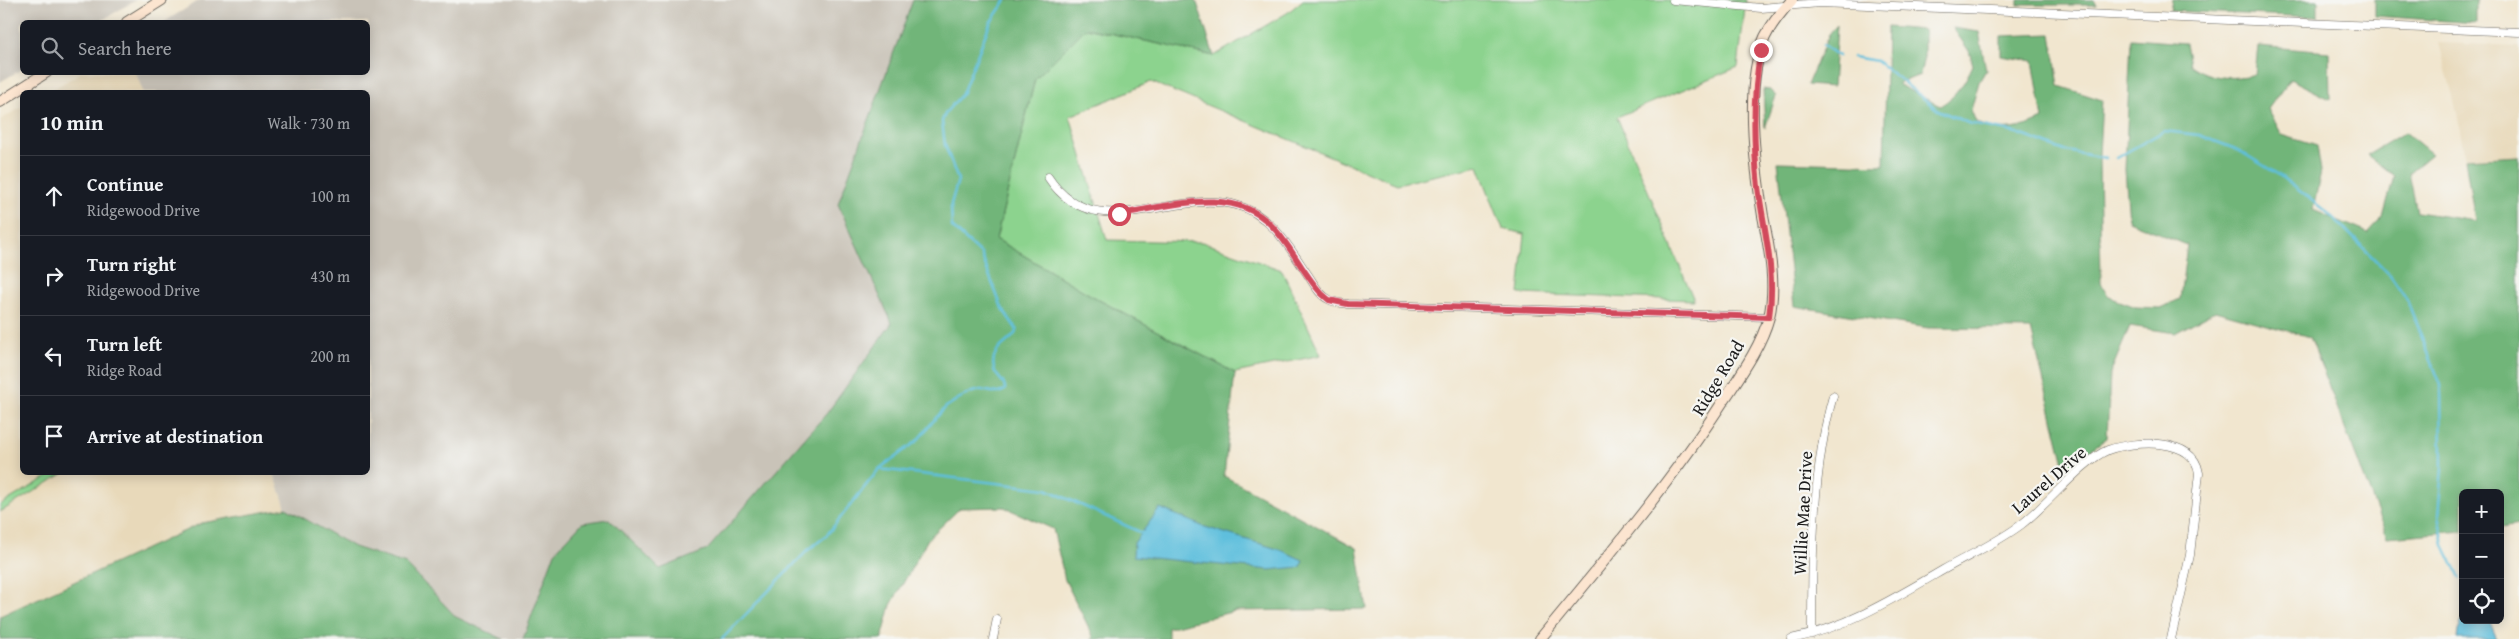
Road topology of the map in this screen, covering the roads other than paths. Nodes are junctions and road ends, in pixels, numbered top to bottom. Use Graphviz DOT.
graph roads {
  1 [pos="162,0"];
  2 [pos="1673,0"];
  3 [pos="1790,2"];
  4 [pos="130,20"];
  5 [pos="2519,32"];
  6 [pos="42,75"];
  7 [pos="0,102"];
  8 [pos="1048,177"];
  9 [pos="1769,317"];
  10 [pos="1833,396"];
  11 [pos="997,620"];
  12 [pos="1812,634"];
  13 [pos="993,639"];
  14 [pos="1542,639"];
  15 [pos="1791,639"];
  16 [pos="2171,639"];
  1 -- 4 [label="street"];
  2 -- 3 [label="street"];
  3 -- 5 [label="street"];
  3 -- 9 [label="street, Ridge Road"];
  6 -- 7 [label="street"];
  8 -- 9 [label="street"];
  9 -- 14 [label="street, Ridge Road"];
  10 -- 12 [label="street, Willie Mae Drive"];
  11 -- 13 [label="street"];
  12 -- 15 [label="street, Laurel Drive"];
  12 -- 16 [label="street, Laurel Drive"];
}
